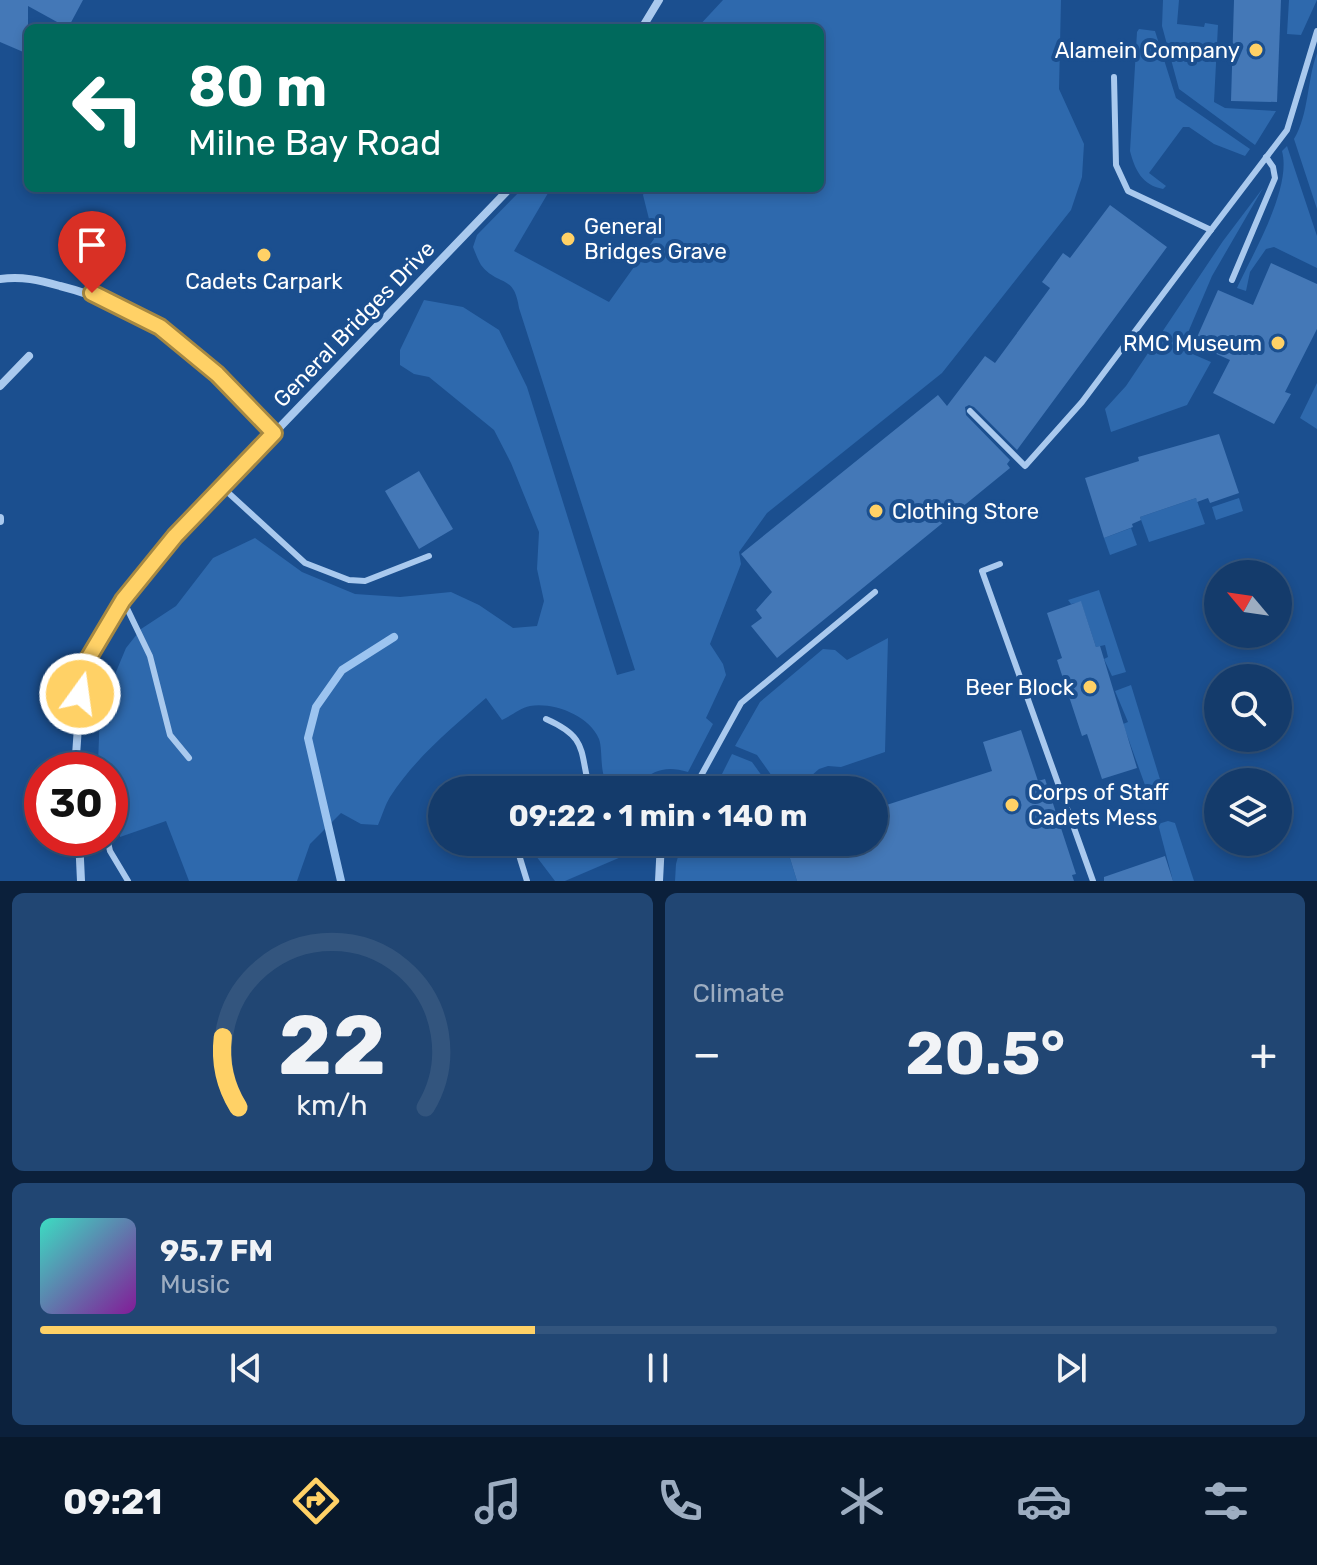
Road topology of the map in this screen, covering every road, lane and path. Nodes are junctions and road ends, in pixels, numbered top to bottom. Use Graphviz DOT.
graph roads {
  1 [pos="659,0"];
  2 [pos="644,24"];
  3 [pos="1317,31"];
  4 [pos="1114,77"];
  5 [pos="1266,157"];
  6 [pos="506,192"];
  7 [pos="1211,230"];
  8 [pos="0,279"];
  9 [pos="1232,280"];
  10 [pos="29,356"];
  11 [pos="0,386"];
  12 [pos="970,411"];
  13 [pos="274,433"];
  14 [pos="222,487"];
  15 [pos="429,556"];
  16 [pos="1000,564"];
  17 [pos="875,592"];
  18 [pos="123,600"];
  19 [pos="546,719"];
  20 [pos="76,752"];
  21 [pos="189,758"];
  22 [pos="586,776"];
  23 [pos="701,776"];
  24 [pos="80,856"];
  25 [pos="113,856"];
  26 [pos="519,856"];
  27 [pos="660,856"];
  28 [pos="81,881"];
  29 [pos="128,881"];
  30 [pos="527,881"];
  31 [pos="659,881"];
  32 [pos="1093,881"];
  1 -- 2 [label="street"];
  3 -- 5 [label="lane"];
  4 -- 7 [label="lane"];
  5 -- 7 [label="lane"];
  5 -- 9 [label="lane"];
  6 -- 13 [label="street, General Bridges Drive"];
  7 -- 12 [label="lane"];
  8 -- 13 [label="street"];
  10 -- 11 [label="street"];
  13 -- 14 [label="street, General Bridges Drive"];
  14 -- 15 [label="lane"];
  14 -- 18 [label="street, General Bridges Drive"];
  16 -- 32 [label="lane"];
  17 -- 23 [label="lane"];
  18 -- 20 [label="street, General Bridges Drive"];
  18 -- 21 [label="lane"];
  19 -- 22 [label="lane"];
  24 -- 28 [label="street"];
  25 -- 29 [label="lane"];
  26 -- 30 [label="lane"];
  27 -- 31 [label="street"];
}
